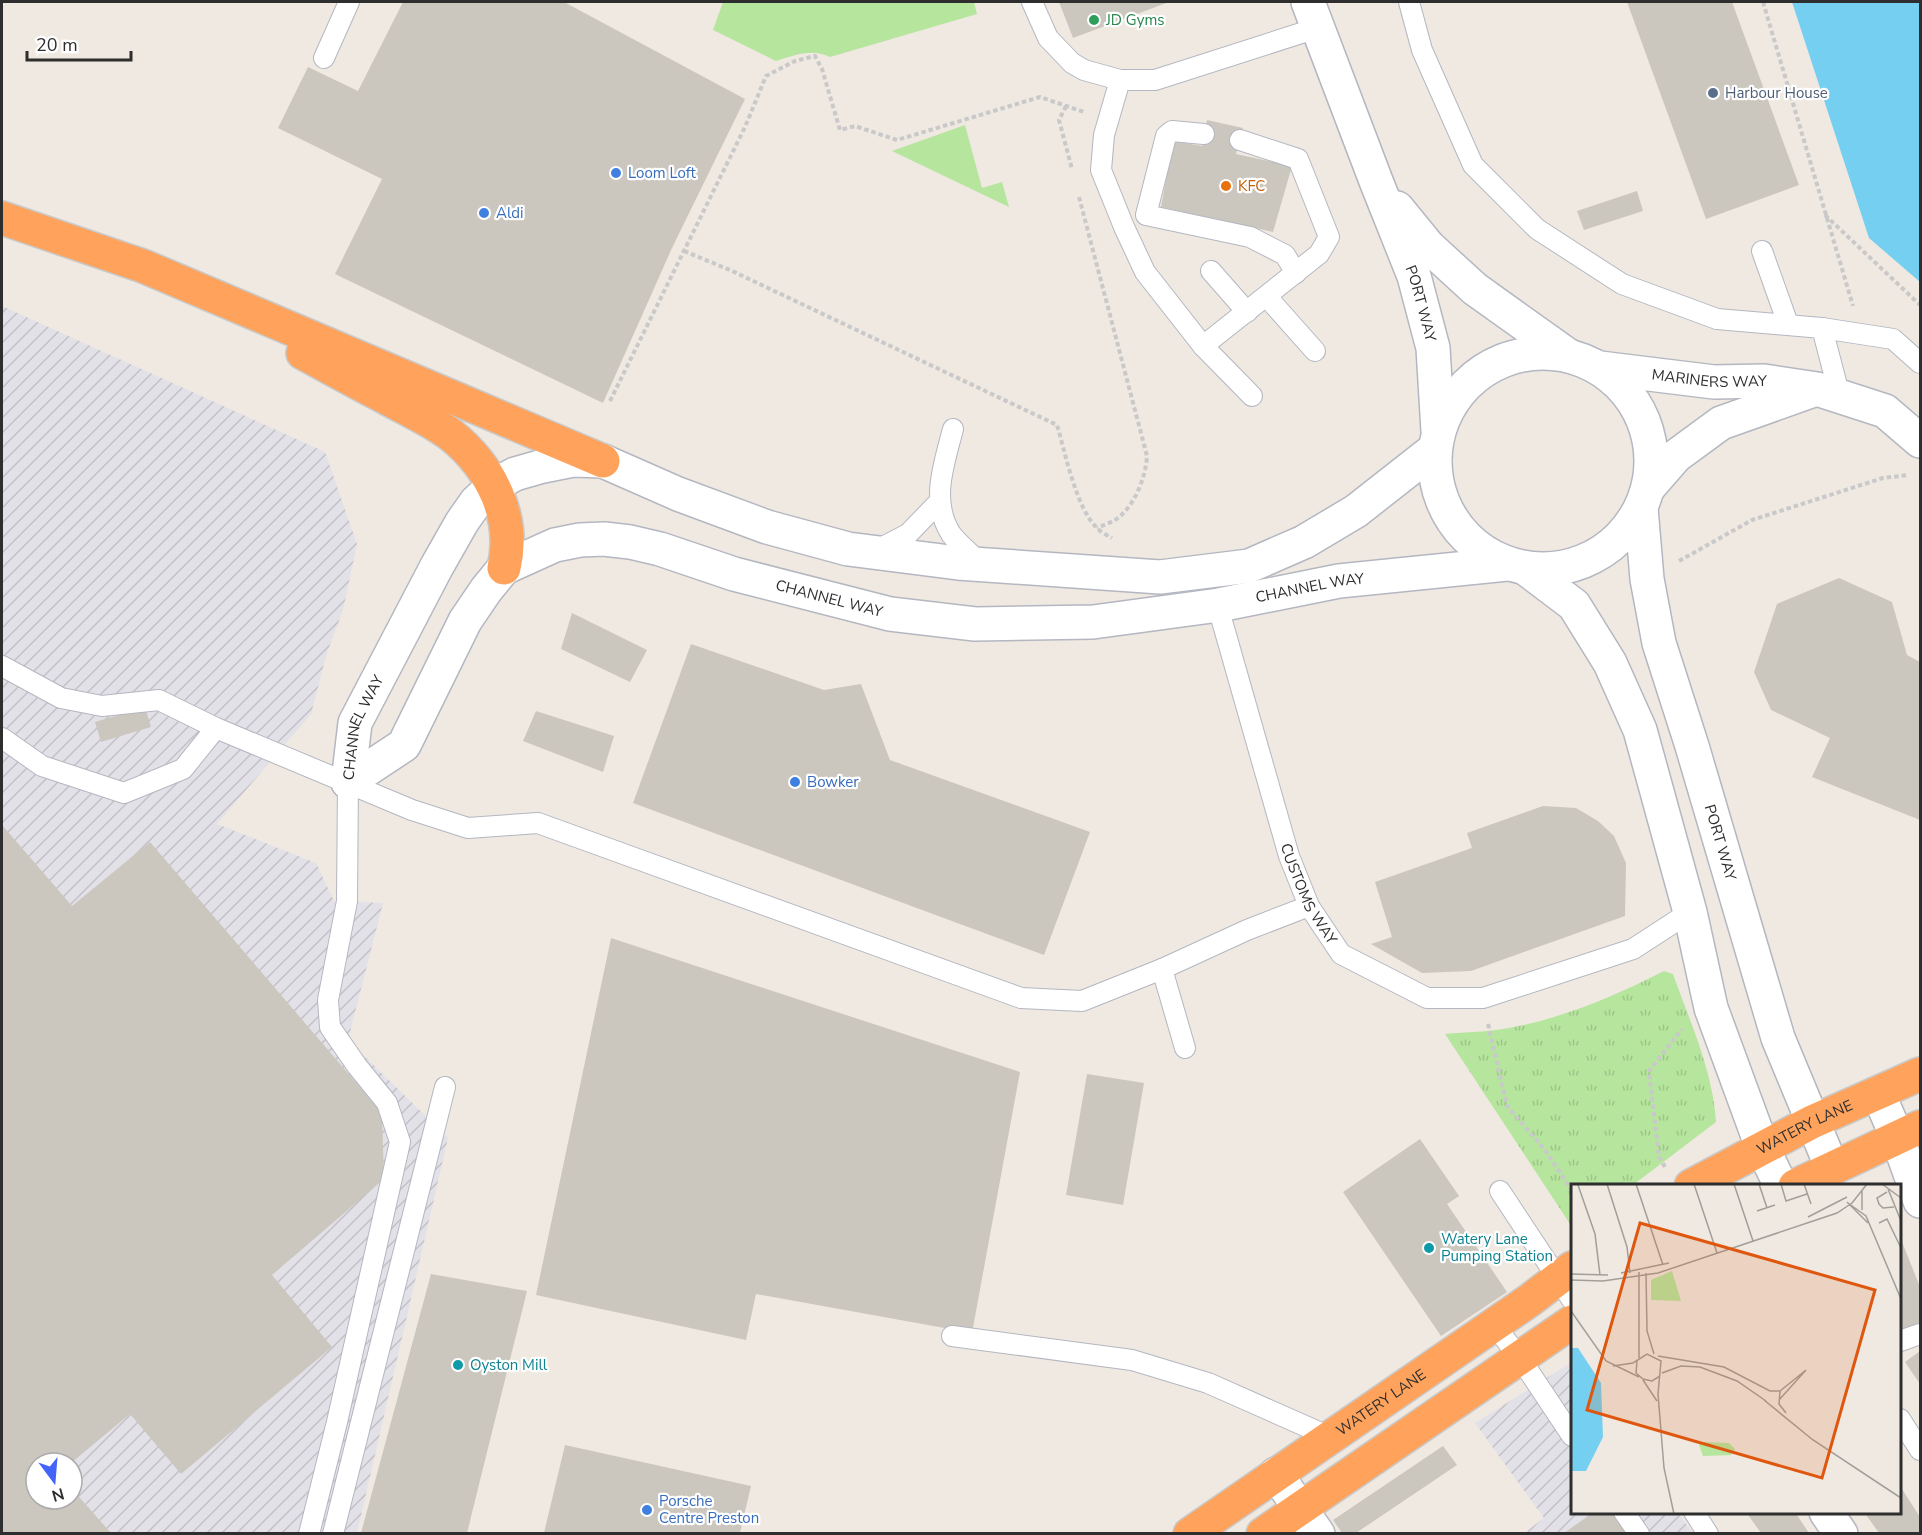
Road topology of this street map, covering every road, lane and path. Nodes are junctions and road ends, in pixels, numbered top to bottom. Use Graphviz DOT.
graph roads {
  1 [pos="348,2"];
  2 [pos="1032,2"];
  3 [pos="1409,2"];
  4 [pos="1763,2"];
  5 [pos="1313,15"];
  6 [pos="324,58"];
  7 [pos="1120,80"];
  8 [pos="1066,106"];
  9 [pos="1108,120"];
  10 [pos="1204,134"];
  11 [pos="1240,140"];
  12 [pos="1074,176"];
  13 [pos="1376,181"];
  14 [pos="1077,187"];
  15 [pos="1825,215"];
  16 [pos="2,218"];
  17 [pos="684,251"];
  18 [pos="1762,251"];
  19 [pos="143,266"];
  20 [pos="1211,271"];
  21 [pos="1296,273"];
  22 [pos="1267,297"];
  23 [pos="1920,305"];
  24 [pos="1247,312"];
  25 [pos="1788,324"];
  26 [pos="1822,328"];
  27 [pos="1861,333"];
  28 [pos="1203,346"];
  29 [pos="1315,351"];
  30 [pos="1566,354"];
  31 [pos="1920,363"];
  32 [pos="1600,368"];
  33 [pos="1829,393"];
  34 [pos="1252,396"];
  35 [pos="610,401"];
  36 [pos="953,429"];
  37 [pos="1437,440"];
  38 [pos="1920,441"];
  39 [pos="603,460"];
  40 [pos="1911,475"];
  41 [pos="493,486"];
  42 [pos="1645,498"];
  43 [pos="939,502"];
  44 [pos="1097,528"];
  45 [pos="1116,541"];
  46 [pos="874,552"];
  47 [pos="981,564"];
  48 [pos="1516,566"];
  49 [pos="504,568"];
  50 [pos="1647,579"];
  51 [pos="1219,605"];
  52 [pos="2,666"];
  53 [pos="216,728"];
  54 [pos="2,738"];
  55 [pos="348,782"];
  56 [pos="1310,906"];
  57 [pos="1690,912"];
  58 [pos="1162,969"];
  59 [pos="1483,998"];
  60 [pos="1712,1008"];
  61 [pos="1185,1048"];
  62 [pos="1920,1074"];
  63 [pos="446,1087"];
  64 [pos="1878,1093"];
  65 [pos="1812,1122"];
  66 [pos="1909,1132"];
  67 [pos="1762,1147"];
  68 [pos="1832,1168"];
  69 [pos="1679,1179"];
  70 [pos="1780,1184"];
  71 [pos="1798,1184"];
  72 [pos="1571,1189"];
  73 [pos="1500,1191"];
  74 [pos="1920,1201"];
  75 [pos="1568,1282"];
  76 [pos="1571,1323"];
  77 [pos="1494,1325"];
  78 [pos="1920,1334"];
  79 [pos="952,1336"];
  80 [pos="1901,1340"];
  81 [pos="1520,1358"];
  82 [pos="1901,1422"];
  83 [pos="1571,1432"];
  84 [pos="1330,1437"];
  85 [pos="1920,1450"];
  86 [pos="1276,1474"];
  87 [pos="1625,1514"];
  88 [pos="1695,1514"];
  89 [pos="1827,1514"];
  90 [pos="1309,1521"];
  91 [pos="309,1533"];
  92 [pos="333,1533"];
  93 [pos="1190,1533"];
  94 [pos="1263,1533"];
  95 [pos="1639,1533"];
  96 [pos="1708,1533"];
  97 [pos="1841,1533"];
  1 -- 6 [label="lane"];
  2 -- 7 [label="lane"];
  3 -- 25 [label="lane"];
  4 -- 15 [label="path"];
  5 -- 7 [label="lane"];
  5 -- 13 [label="street, PORT WAY"];
  7 -- 9 [label="lane"];
  8 -- 9 [label="path"];
  8 -- 12 [label="path"];
  8 -- 17 [label="path"];
  9 -- 28 [label="lane"];
  10 -- 21 [label="lane"];
  11 -- 21 [label="lane"];
  13 -- 30 [label="street, PORT WAY"];
  13 -- 37 [label="street, PORT WAY"];
  14 -- 44 [label="path"];
  15 -- 23 [label="path"];
  15 -- 27 [label="path"];
  16 -- 19 [label="highway"];
  17 -- 35 [label="path"];
  17 -- 44 [label="path"];
  18 -- 25 [label="lane"];
  19 -- 39 [label="highway"];
  19 -- 41 [label="highway"];
  20 -- 24 [label="lane"];
  21 -- 22 [label="lane"];
  22 -- 24 [label="lane"];
  22 -- 29 [label="lane"];
  24 -- 28 [label="lane"];
  25 -- 26 [label="lane"];
  26 -- 27 [label="lane"];
  26 -- 33 [label="lane"];
  27 -- 31 [label="lane"];
  28 -- 34 [label="lane"];
  30 -- 32 [label="street"];
  30 -- 37 [label="street"];
  32 -- 33 [label="street, MARINERS WAY"];
  32 -- 42 [label="street, PORT WAY"];
  33 -- 38 [label="street, MARINERS WAY"];
  33 -- 42 [label="street, MARINERS WAY"];
  36 -- 43 [label="lane"];
  37 -- 47 [label="street, CHANNEL WAY"];
  37 -- 48 [label="street, PORT WAY"];
  39 -- 41 [label="street, CHANNEL WAY"];
  39 -- 46 [label="street, CHANNEL WAY"];
  40 -- 50 [label="path"];
  41 -- 49 [label="highway"];
  41 -- 55 [label="street, CHANNEL WAY"];
  42 -- 48 [label="street, MARINERS WAY"];
  42 -- 50 [label="street, PORT WAY"];
  43 -- 46 [label="lane"];
  43 -- 47 [label="lane"];
  44 -- 45 [label="path"];
  46 -- 47 [label="street, CHANNEL WAY"];
  48 -- 51 [label="street, CHANNEL WAY"];
  48 -- 57 [label="street"];
  49 -- 51 [label="street, CHANNEL WAY"];
  49 -- 55 [label="street, CHANNEL WAY"];
  50 -- 65 [label="street, PORT WAY"];
  51 -- 56 [label="lane, CUSTOMS WAY"];
  52 -- 53 [label="lane"];
  53 -- 54 [label="lane"];
  53 -- 55 [label="lane"];
  55 -- 58 [label="lane"];
  55 -- 91 [label="lane"];
  56 -- 58 [label="lane"];
  56 -- 59 [label="lane, CUSTOMS WAY"];
  57 -- 59 [label="lane, CUSTOMS WAY"];
  57 -- 60 [label="street"];
  58 -- 61 [label="lane"];
  59 -- 72 [label="path"];
  60 -- 67 [label="street"];
  60 -- 69 [label="path"];
  62 -- 64 [label="highway, WATERY LANE"];
  63 -- 92 [label="lane"];
  64 -- 65 [label="highway, WATERY LANE"];
  64 -- 66 [label="street"];
  65 -- 67 [label="highway, WATERY LANE"];
  65 -- 68 [label="street, PORT WAY"];
  66 -- 68 [label="highway"];
  66 -- 74 [label="street"];
  67 -- 69 [label="highway, WATERY LANE"];
  67 -- 70 [label="street"];
  68 -- 71 [label="highway"];
  73 -- 75 [label="lane"];
  75 -- 77 [label="highway, WATERY LANE"];
  76 -- 81 [label="highway"];
  77 -- 81 [label="lane"];
  77 -- 84 [label="highway, WATERY LANE"];
  78 -- 80 [label="lane"];
  79 -- 84 [label="lane"];
  81 -- 83 [label="lane"];
  81 -- 90 [label="highway"];
  82 -- 85 [label="lane"];
  84 -- 86 [label="highway, WATERY LANE"];
  86 -- 90 [label="street"];
  86 -- 93 [label="highway, WATERY LANE"];
  87 -- 95 [label="lane"];
  88 -- 96 [label="lane"];
  89 -- 97 [label="street"];
  90 -- 94 [label="highway"];
}
